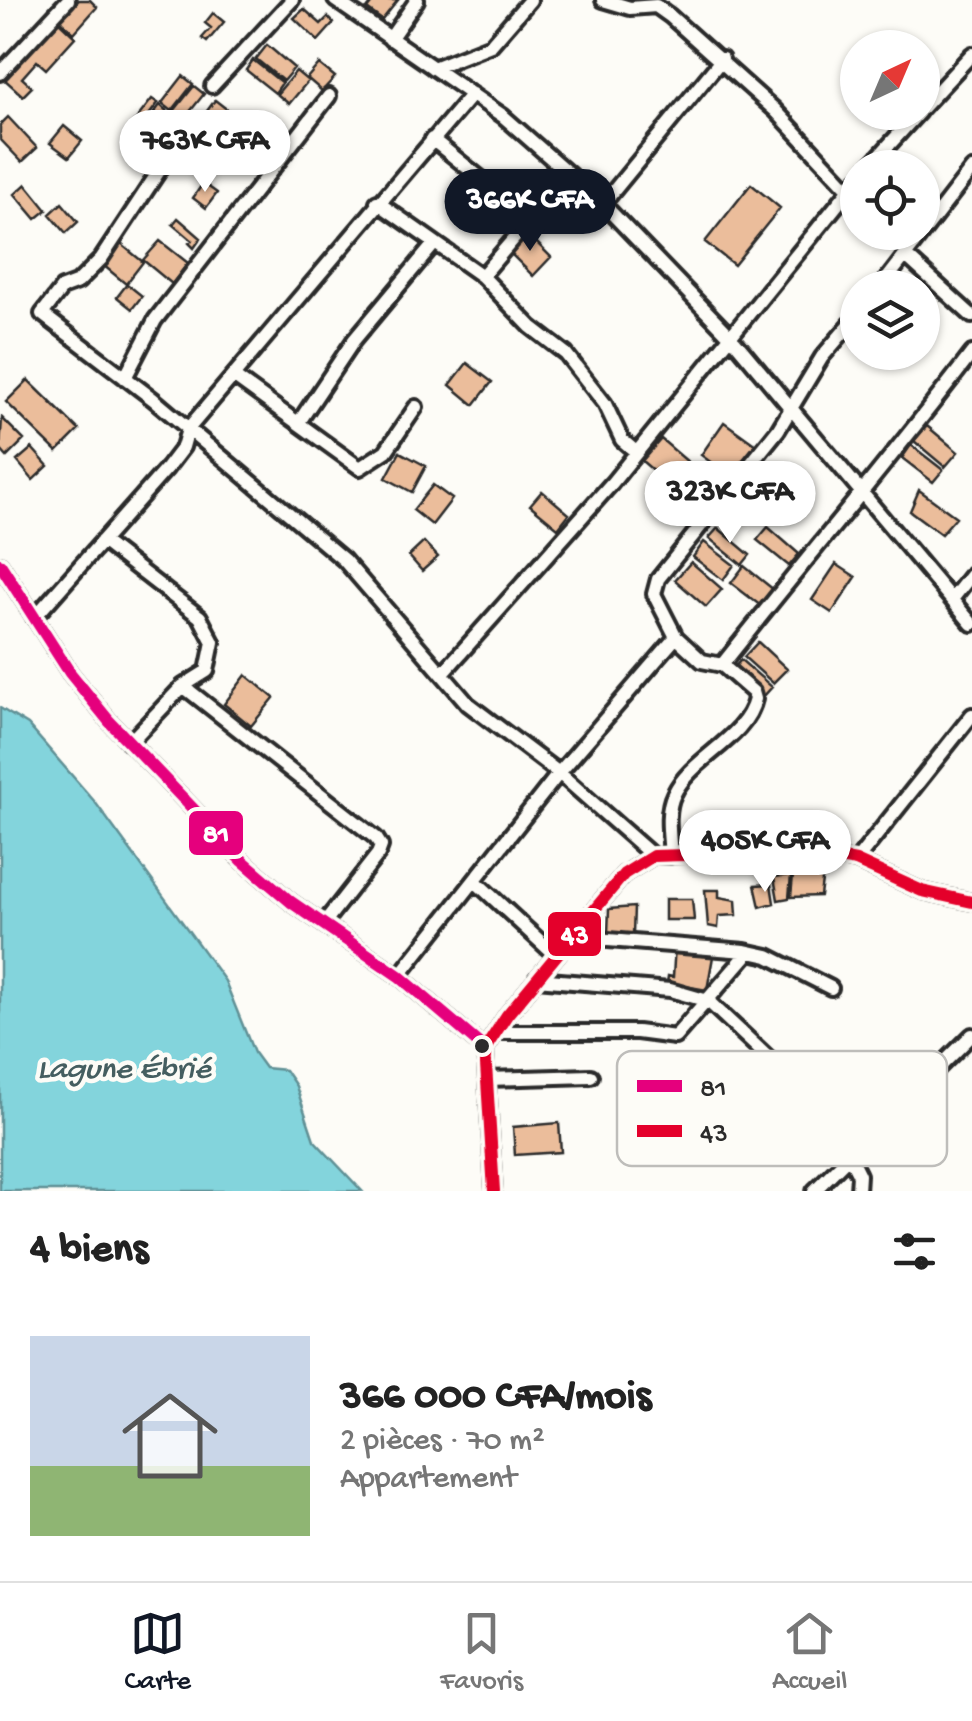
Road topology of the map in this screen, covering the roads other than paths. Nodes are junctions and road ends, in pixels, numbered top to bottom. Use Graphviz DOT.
graph roads {
  1 [pos="68,0"];
  2 [pos="292,0"];
  3 [pos="335,0"];
  4 [pos="417,0"];
  5 [pos="530,0"];
  6 [pos="603,0"];
  7 [pos="390,39"];
  8 [pos="972,54"];
  9 [pos="722,60"];
  10 [pos="434,68"];
  11 [pos="0,74"];
  12 [pos="212,86"];
  13 [pos="940,88"];
  14 [pos="472,94"];
  15 [pos="328,96"];
  16 [pos="902,130"];
  17 [pos="432,139"];
  18 [pos="884,150"];
  19 [pos="163,164"];
  20 [pos="972,169"];
  21 [pos="840,172"];
  22 [pos="568,176"];
  23 [pos="840,199"];
  24 [pos="377,202"];
  25 [pos="603,204"];
  26 [pos="532,219"];
  27 [pos="434,244"];
  28 [pos="905,256"];
  29 [pos="894,270"];
  30 [pos="482,276"];
  31 [pos="972,316"];
  32 [pos="840,336"];
  33 [pos="732,338"];
  34 [pos="972,353"];
  35 [pos="233,376"];
  36 [pos="125,378"];
  37 [pos="416,407"];
  38 [pos="789,410"];
  39 [pos="298,422"];
  40 [pos="188,429"];
  41 [pos="636,452"];
  42 [pos="865,493"];
  43 [pos="102,541"];
  44 [pos="0,564"];
  45 [pos="972,574"];
  46 [pos="953,598"];
  47 [pos="34,618"];
  48 [pos="972,624"];
  49 [pos="676,637"];
  50 [pos="722,665"];
  51 [pos="442,674"];
  52 [pos="183,686"];
  53 [pos="972,715"];
  54 [pos="129,743"];
  55 [pos="559,774"];
  56 [pos="653,856"];
  57 [pos="671,856"];
  58 [pos="856,861"];
  59 [pos="475,881"];
  60 [pos="972,902"];
  61 [pos="324,924"];
  62 [pos="571,937"];
  63 [pos="750,952"];
  64 [pos="556,956"];
  65 [pos="399,976"];
  66 [pos="536,979"];
  67 [pos="831,988"];
  68 [pos="708,1000"];
  69 [pos="496,1032"];
  70 [pos="972,1035"];
  71 [pos="486,1049"];
  72 [pos="759,1051"];
  73 [pos="947,1060"];
  74 [pos="591,1076"];
  75 [pos="487,1079"];
  76 [pos="840,1166"];
  77 [pos="855,1166"];
  78 [pos="494,1191"];
  79 [pos="814,1191"];
  80 [pos="858,1191"];
  1 -- 11 [label="street"];
  2 -- 12 [label="street"];
  3 -- 7 [label="street"];
  4 -- 7 [label="street"];
  5 -- 10 [label="street"];
  6 -- 9 [label="street"];
  7 -- 10 [label="street"];
  8 -- 13 [label="street"];
  9 -- 21 [label="street"];
  9 -- 25 [label="street"];
  10 -- 14 [label="street"];
  14 -- 17 [label="street"];
  14 -- 22 [label="street"];
  15 -- 36 [label="street"];
  16 -- 18 [label="street"];
  17 -- 24 [label="street"];
  17 -- 26 [label="street"];
  19 -- 36 [label="street"];
  20 -- 28 [label="street"];
  22 -- 25 [label="street"];
  22 -- 26 [label="street"];
  23 -- 33 [label="street"];
  24 -- 27 [label="street"];
  24 -- 35 [label="street"];
  25 -- 33 [label="street"];
  26 -- 30 [label="street"];
  27 -- 30 [label="street"];
  27 -- 39 [label="street"];
  28 -- 29 [label="street"];
  28 -- 31 [label="street"];
  30 -- 41 [label="street"];
  32 -- 38 [label="street"];
  33 -- 38 [label="street"];
  33 -- 41 [label="street"];
  34 -- 42 [label="street"];
  35 -- 39 [label="street"];
  35 -- 40 [label="street"];
  36 -- 40 [label="street"];
  37 -- 39 [label="street"];
  38 -- 42 [label="street"];
  38 -- 49 [label="street"];
  40 -- 43 [label="street"];
  40 -- 51 [label="street"];
  41 -- 51 [label="street"];
  42 -- 46 [label="street"];
  42 -- 50 [label="street"];
  43 -- 47 [label="street"];
  43 -- 52 [label="street"];
  44 -- 47 [label="street"];
  45 -- 46 [label="street"];
  46 -- 48 [label="street"];
  47 -- 54 [label="street"];
  49 -- 50 [label="street"];
  49 -- 55 [label="street"];
  50 -- 57 [label="street"];
  51 -- 55 [label="street"];
  52 -- 54 [label="street"];
  52 -- 61 [label="street"];
  53 -- 58 [label="street"];
  54 -- 61 [label="street"];
  55 -- 56 [label="street"];
  55 -- 59 [label="street"];
  56 -- 57 [label="street"];
  56 -- 62 [label="street"];
  57 -- 58 [label="street"];
  58 -- 60 [label="street"];
  59 -- 64 [label="street"];
  59 -- 65 [label="street"];
  61 -- 65 [label="street"];
  62 -- 63 [label="street"];
  62 -- 64 [label="street"];
  63 -- 67 [label="street"];
  63 -- 68 [label="street"];
  64 -- 66 [label="street"];
  65 -- 71 [label="street"];
  66 -- 68 [label="street"];
  66 -- 69 [label="street"];
  68 -- 69 [label="street"];
  68 -- 72 [label="street"];
  69 -- 71 [label="street"];
  70 -- 73 [label="street"];
  71 -- 75 [label="street"];
  74 -- 75 [label="street"];
  75 -- 78 [label="street"];
  76 -- 79 [label="street"];
  77 -- 80 [label="street"];
}
